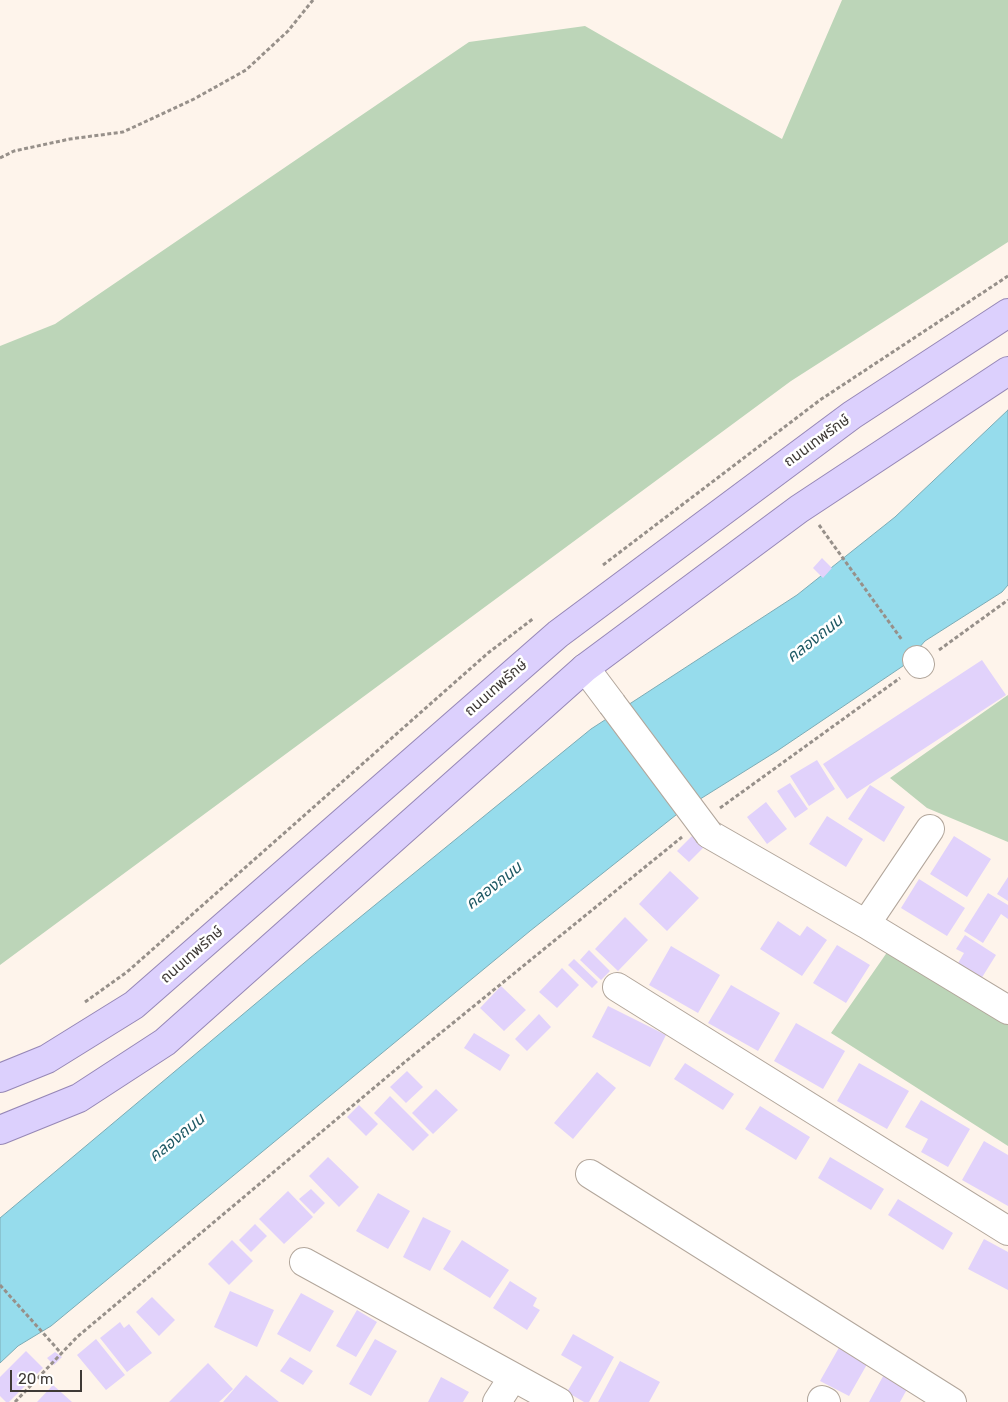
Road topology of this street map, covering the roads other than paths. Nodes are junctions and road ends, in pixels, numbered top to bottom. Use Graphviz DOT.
graph roads {
  1 [pos="1008,314"];
  2 [pos="1008,372"];
  3 [pos="585,668"];
  4 [pos="930,829"];
  5 [pos="866,924"];
  6 [pos="617,987"];
  7 [pos="1008,1010"];
  8 [pos="0,1078"];
  9 [pos="0,1130"];
  10 [pos="590,1174"];
  11 [pos="1008,1231"];
  12 [pos="304,1262"];
  13 [pos="513,1377"];
  14 [pos="498,1402"];
  15 [pos="558,1402"];
  16 [pos="952,1402"];
  1 -- 8 [label="main road, ถนนเทพรักษ์"];
  2 -- 3 [label="main road"];
  3 -- 5 [label="street, bridge"];
  3 -- 9 [label="main road"];
  4 -- 5 [label="street"];
  5 -- 7 [label="street"];
  6 -- 11 [label="street"];
  10 -- 16 [label="street"];
  12 -- 13 [label="street"];
  13 -- 14 [label="street"];
  13 -- 15 [label="street"];
}
